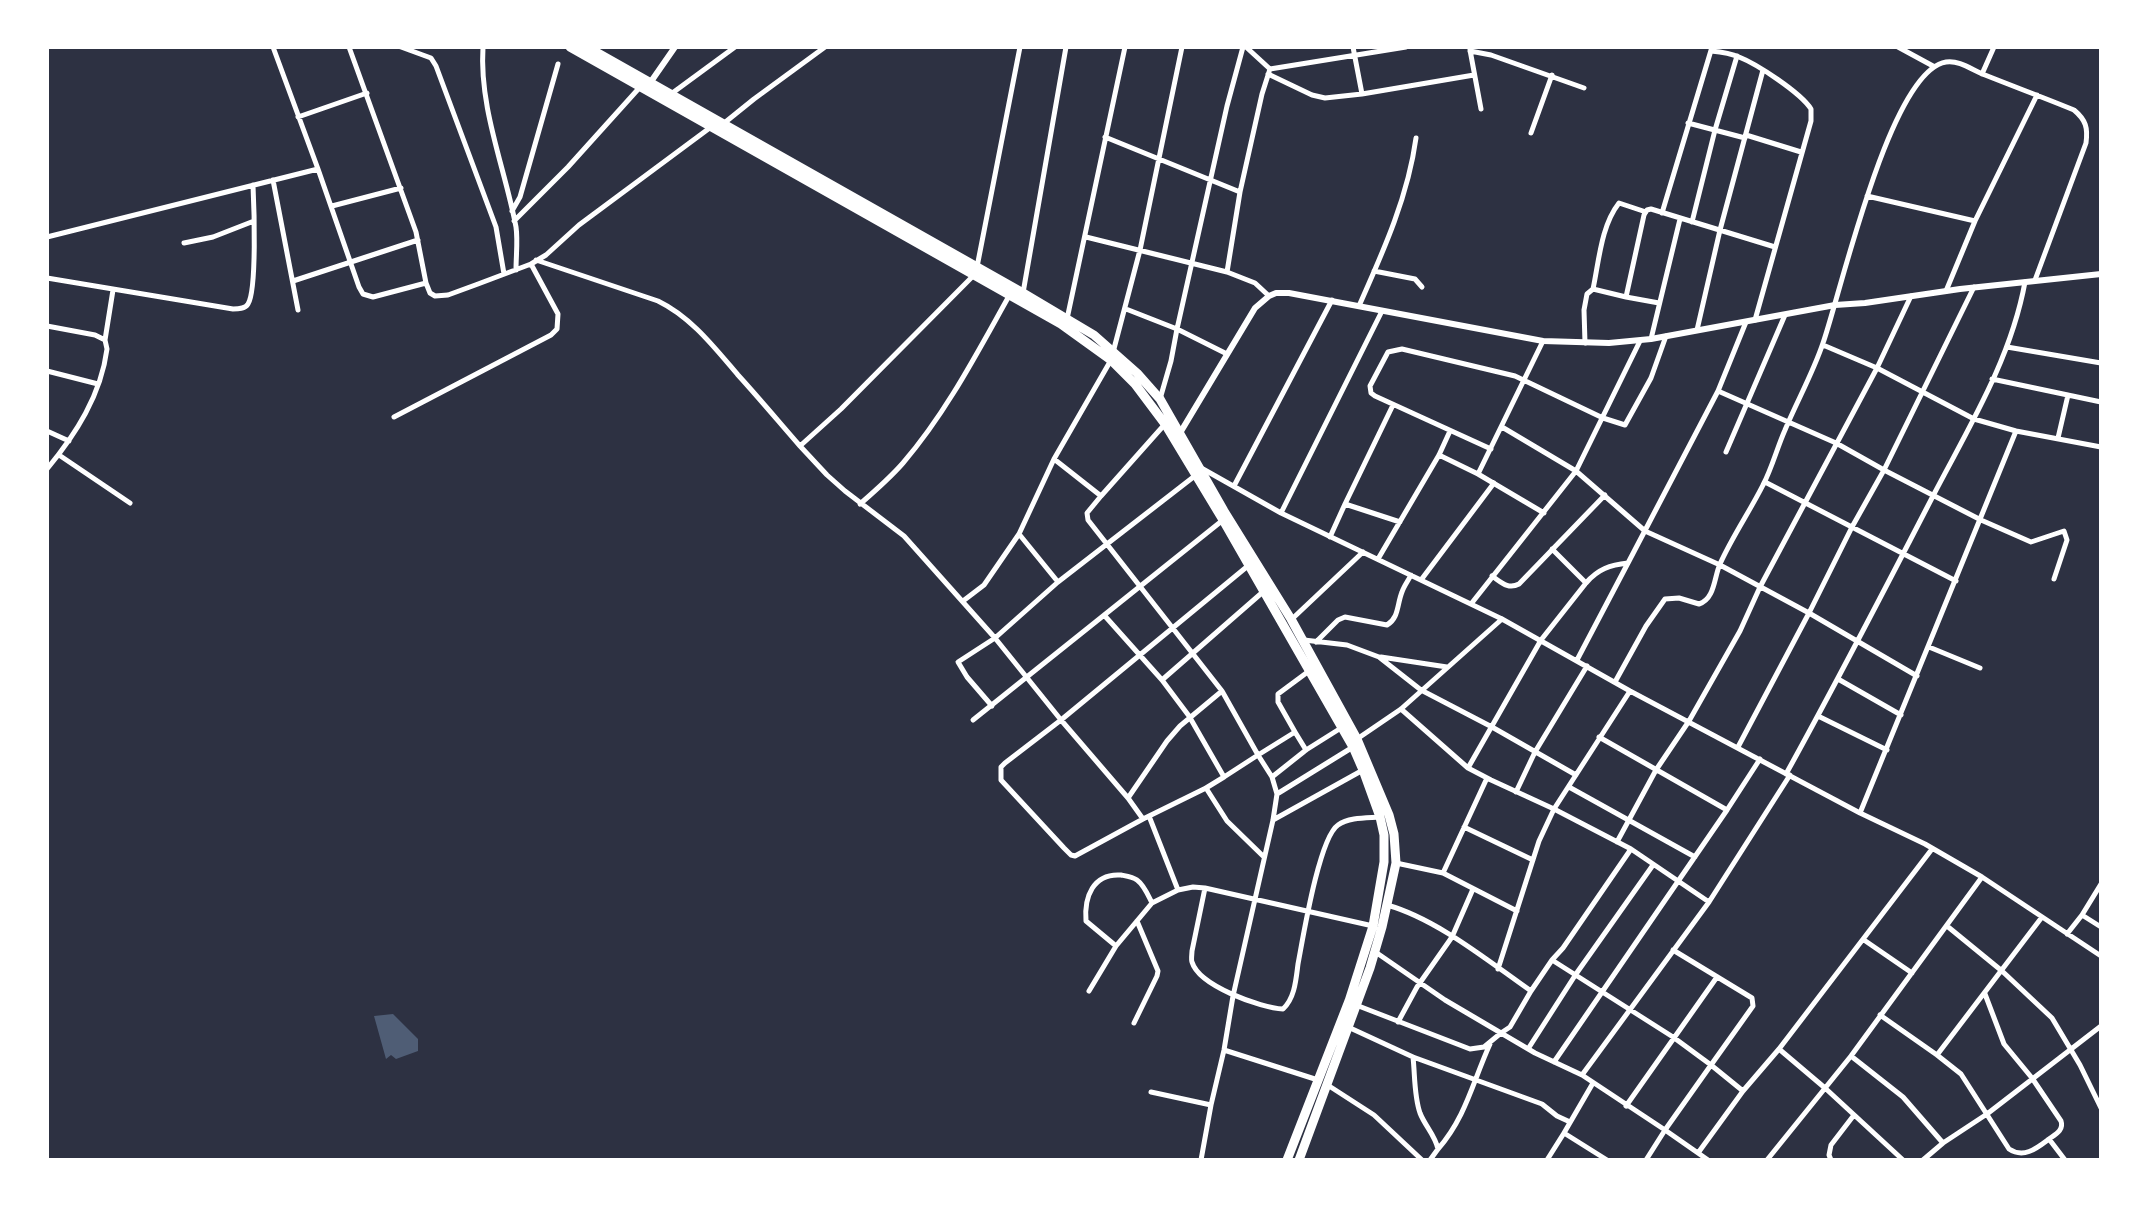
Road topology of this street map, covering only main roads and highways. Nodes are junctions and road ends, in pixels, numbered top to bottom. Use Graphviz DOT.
graph roads {
  1 [pos="570,47"];
  2 [pos="587,47"];
  3 [pos="645,85"];
  4 [pos="975,271"];
  5 [pos="1112,356"];
  6 [pos="1198,472"];
  7 [pos="1355,743"];
  8 [pos="1322,1082"];
  9 [pos="1287,1160"];
  10 [pos="1299,1160"];
  1 -- 3 [label="highway"];
  2 -- 3 [label="highway"];
  3 -- 4 [label="highway"];
  3 -- 4 [label="highway"];
  4 -- 5 [label="highway"];
  4 -- 5 [label="highway"];
  5 -- 6 [label="highway"];
  5 -- 6 [label="highway"];
  6 -- 7 [label="highway"];
  6 -- 7 [label="highway"];
  7 -- 8 [label="highway"];
  7 -- 8 [label="highway"];
  8 -- 9 [label="highway"];
  8 -- 10 [label="highway"];
}
